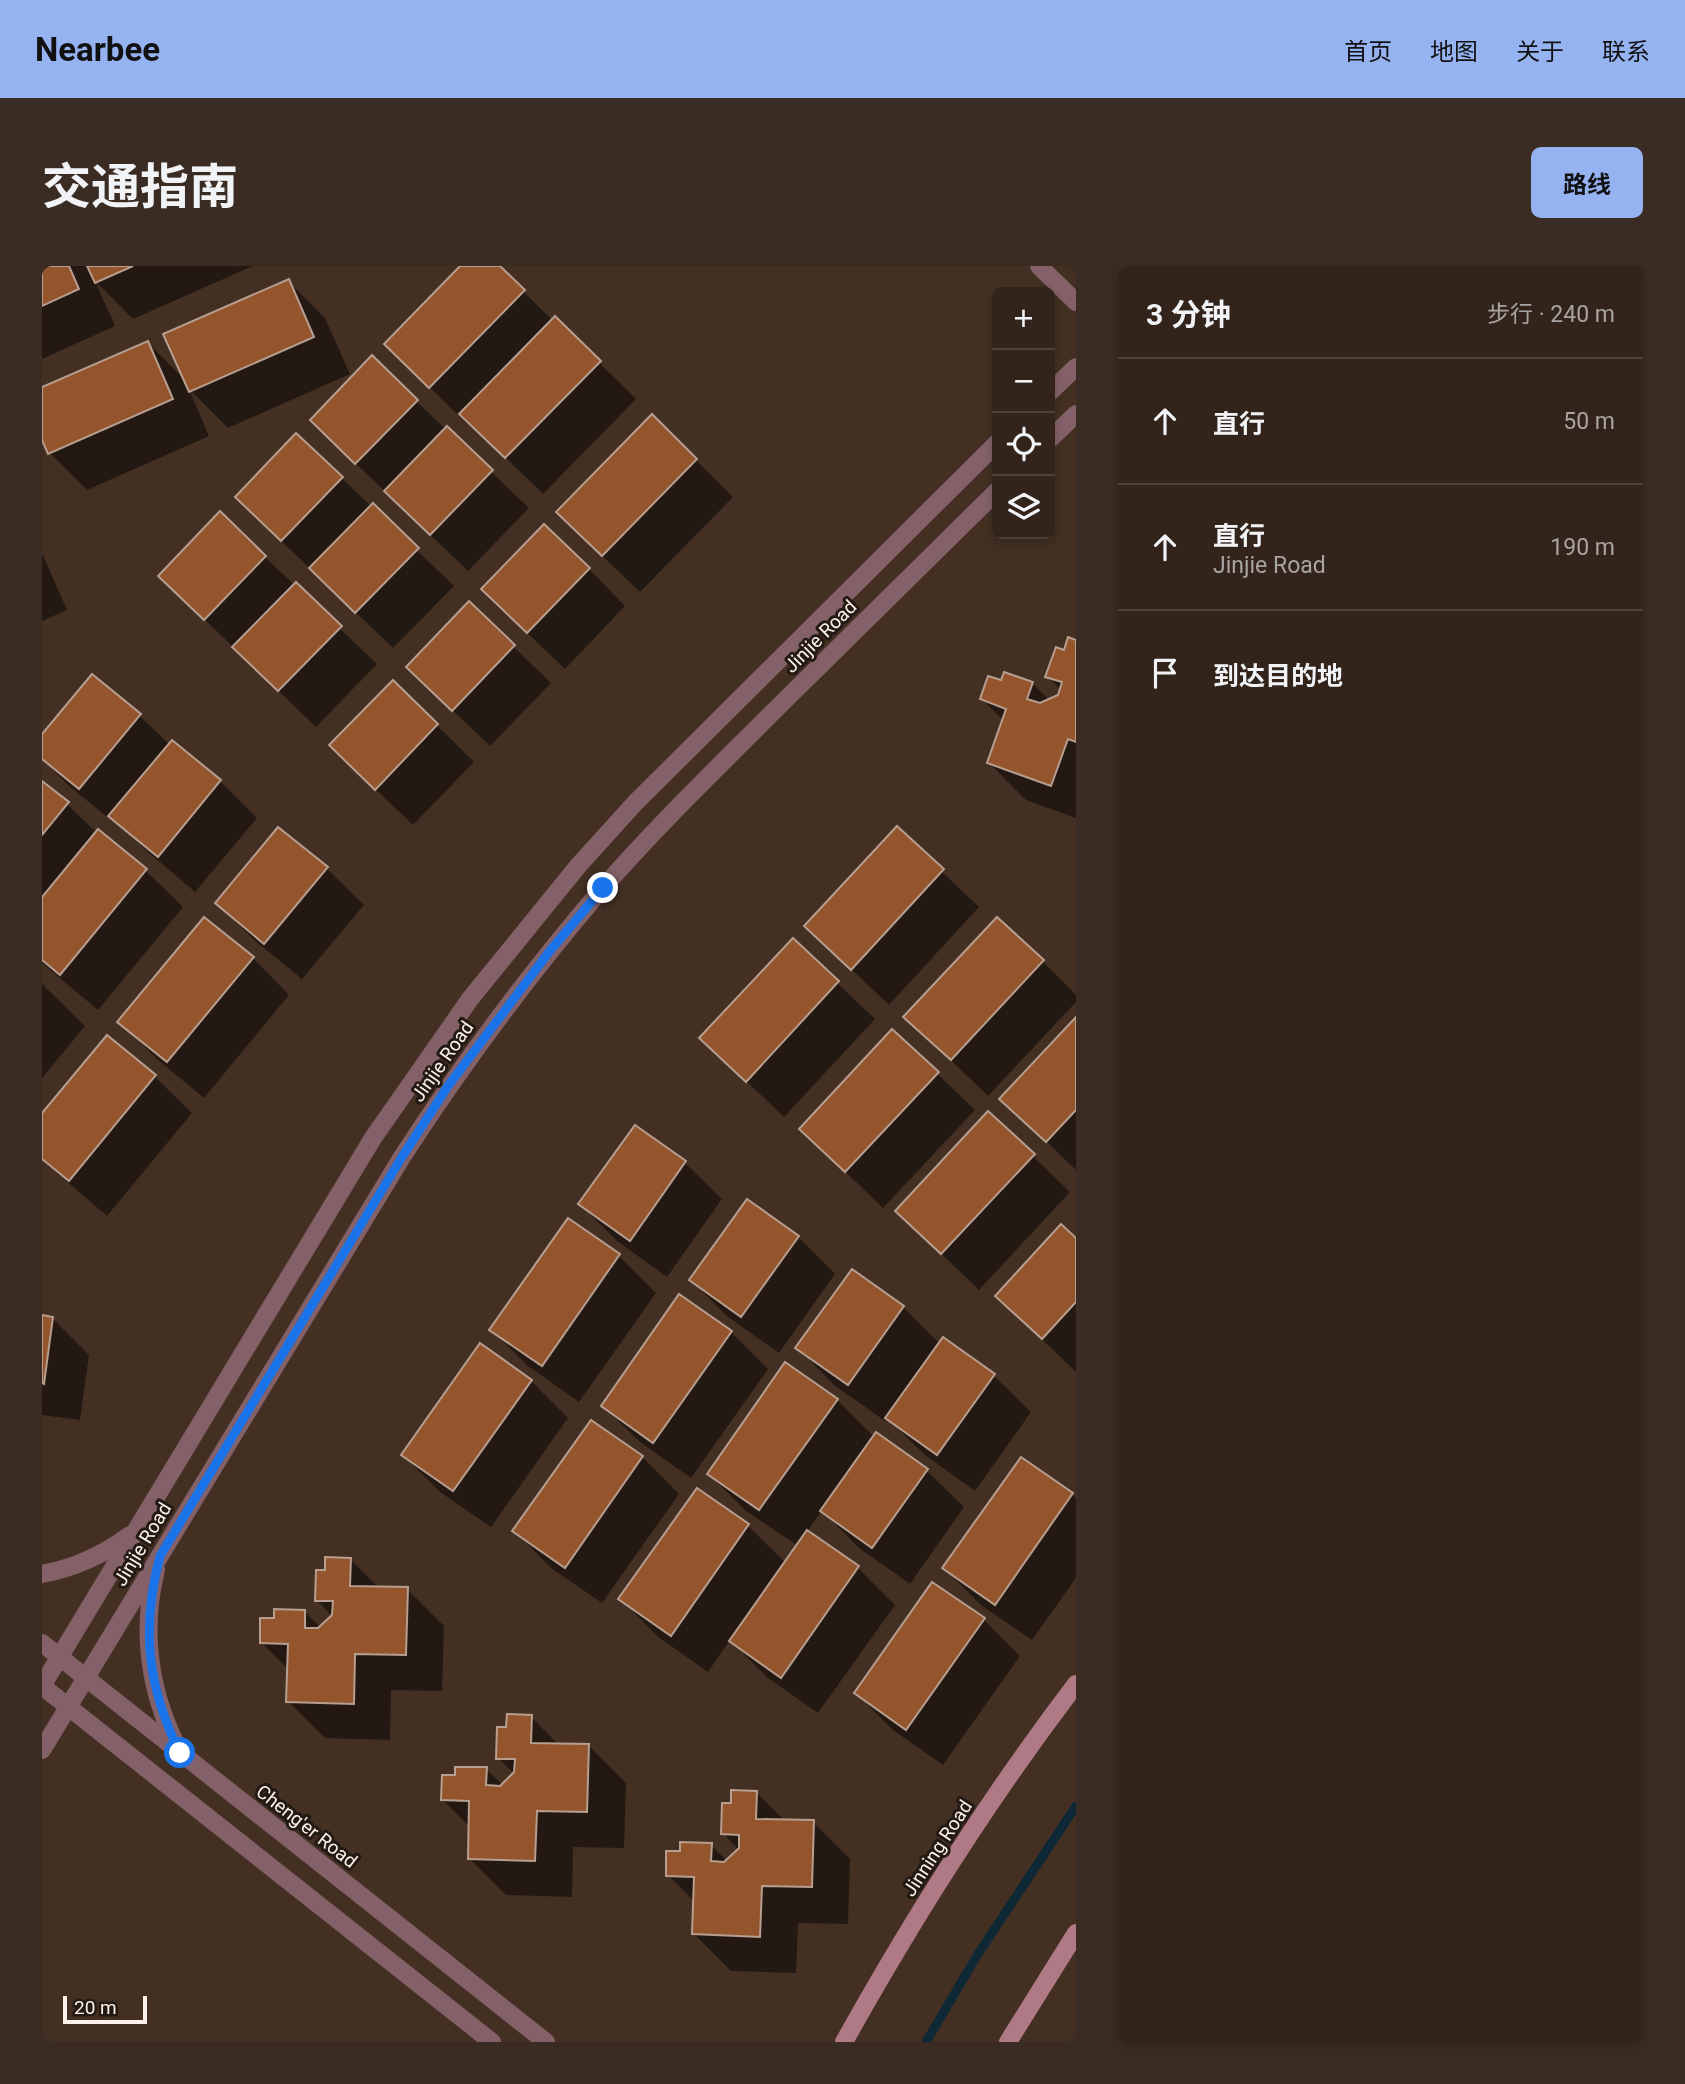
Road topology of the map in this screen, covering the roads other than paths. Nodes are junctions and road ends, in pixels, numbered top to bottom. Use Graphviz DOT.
graph roads {
  1 [pos="1039,266"];
  2 [pos="1076,302"];
  3 [pos="1076,367"];
  4 [pos="1055,387"];
  5 [pos="1076,414"];
  6 [pos="1055,434"];
  7 [pos="992,448"];
  8 [pos="992,496"];
  9 [pos="136,1531"];
  10 [pos="160,1556"];
  11 [pos="42,1574"];
  12 [pos="42,1643"];
  13 [pos="59,1657"];
  14 [pos="86,1678"];
  15 [pos="1076,1684"];
  16 [pos="42,1686"];
  17 [pos="68,1707"];
  18 [pos="42,1750"];
  19 [pos="180,1753"];
  20 [pos="1076,1933"];
  21 [pos="843,2040"];
  22 [pos="492,2042"];
  23 [pos="546,2042"];
  24 [pos="1008,2042"];
  1 -- 2 [label="street"];
  3 -- 4 [label="street"];
  5 -- 6 [label="street"];
  7 -- 9 [label="street, Jinjie Road"];
  8 -- 10 [label="street, Jinjie Road"];
  9 -- 11 [label="street"];
  9 -- 13 [label="street, Jinjie Road"];
  10 -- 14 [label="street, Jinjie Road"];
  10 -- 19 [label="street"];
  12 -- 13 [label="street, Cheng'er Road"];
  13 -- 14 [label="street, Cheng'er Road"];
  13 -- 16 [label="street, Jinjie Road"];
  14 -- 17 [label="street, Jinjie Road"];
  14 -- 19 [label="street, Cheng'er Road"];
  15 -- 21 [label="main road, Jinning Road"];
  16 -- 17 [label="street"];
  17 -- 18 [label="street, Jinjie Road"];
  17 -- 22 [label="street"];
  19 -- 23 [label="street, Cheng'er Road"];
  20 -- 24 [label="main road"];
}
